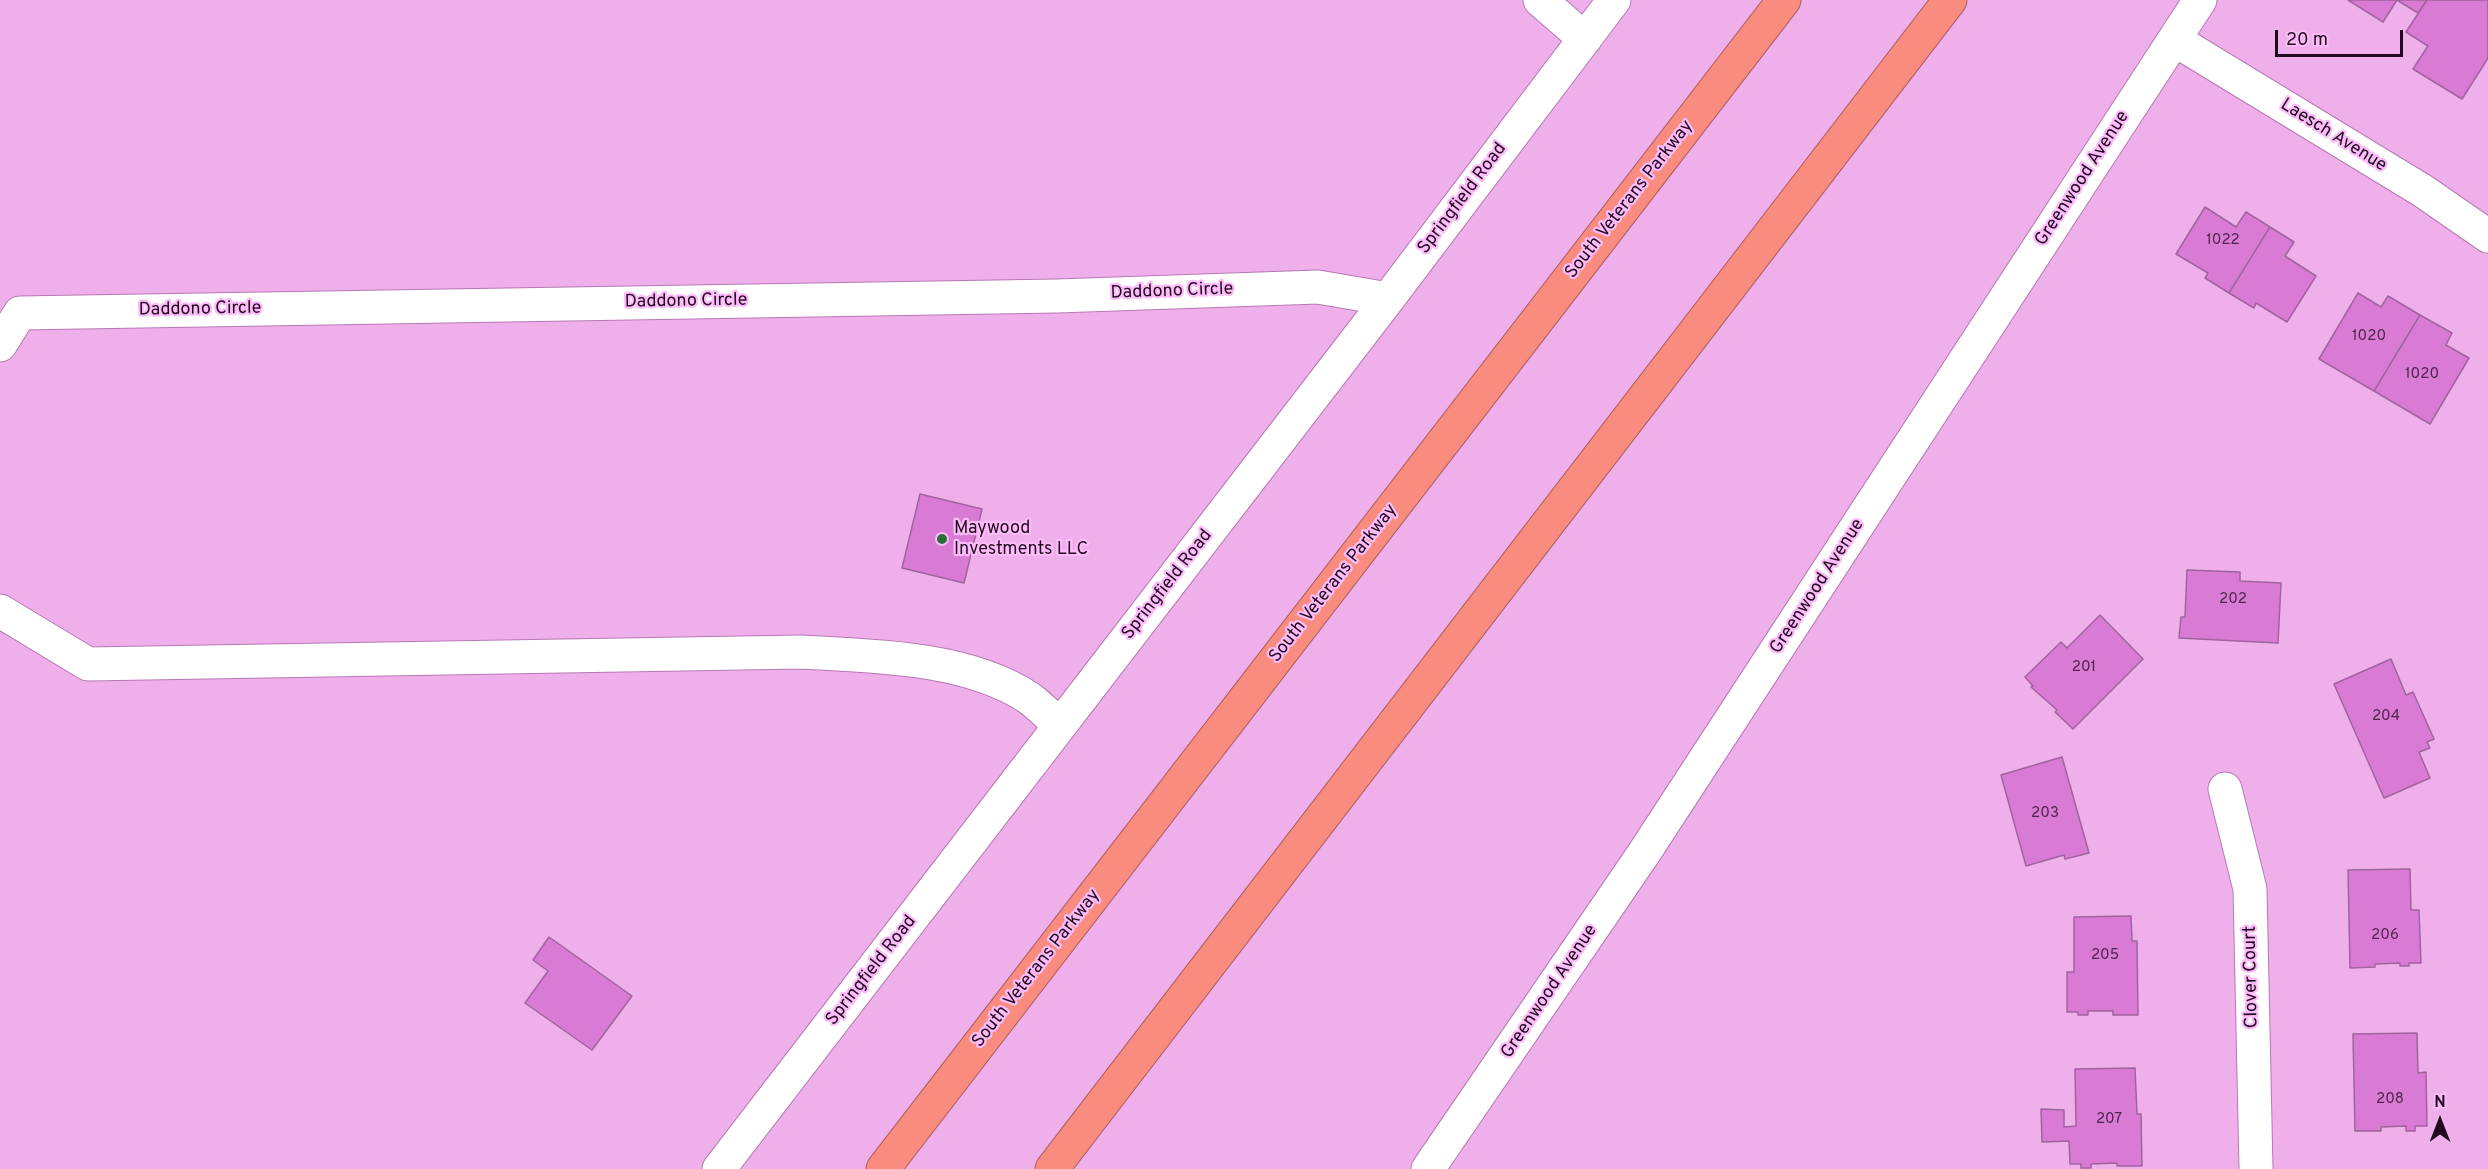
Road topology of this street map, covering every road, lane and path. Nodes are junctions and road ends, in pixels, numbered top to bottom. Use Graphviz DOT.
graph roads {
  1 [pos="1540,0"];
  2 [pos="1614,0"];
  3 [pos="1784,0"];
  4 [pos="1950,0"];
  5 [pos="2200,0"];
  6 [pos="1585,39"];
  7 [pos="2175,40"];
  8 [pos="2488,236"];
  9 [pos="1388,299"];
  10 [pos="0,345"];
  11 [pos="0,610"];
  12 [pos="1060,726"];
  13 [pos="2225,789"];
  14 [pos="719,1169"];
  15 [pos="883,1169"];
  16 [pos="1052,1169"];
  17 [pos="1428,1169"];
  18 [pos="2256,1169"];
  1 -- 6 [label="street"];
  2 -- 6 [label="street, Springfield Road"];
  3 -- 15 [label="highway, South Veterans Parkway"];
  4 -- 16 [label="highway"];
  5 -- 7 [label="street, Greenwood Avenue"];
  6 -- 9 [label="street, Springfield Road"];
  7 -- 8 [label="street, Laesch Avenue"];
  7 -- 17 [label="street, Greenwood Avenue"];
  9 -- 10 [label="street, Daddono Circle"];
  9 -- 12 [label="street, Springfield Road"];
  11 -- 12 [label="street"];
  12 -- 14 [label="street, Springfield Road"];
  13 -- 18 [label="street, Clover Court"];
}
